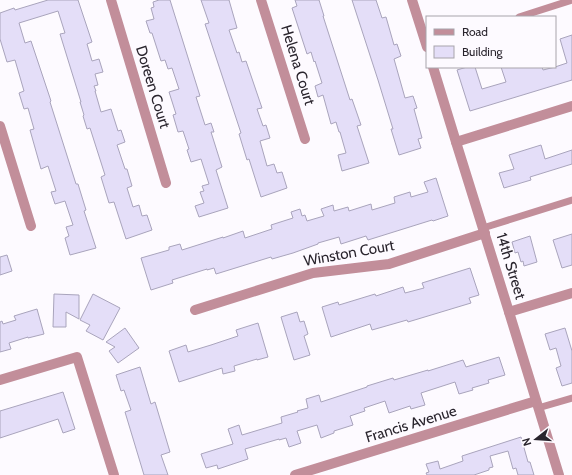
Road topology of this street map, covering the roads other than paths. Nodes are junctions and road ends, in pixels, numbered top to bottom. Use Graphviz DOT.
graph roads {
  1 [pos="111,0"];
  2 [pos="262,0"];
  3 [pos="412,0"];
  4 [pos="572,0"];
  5 [pos="522,16"];
  6 [pos="426,43"];
  7 [pos="433,68"];
  8 [pos="572,106"];
  9 [pos="0,126"];
  10 [pos="305,139"];
  11 [pos="456,142"];
  12 [pos="166,183"];
  13 [pos="572,200"];
  14 [pos="31,226"];
  15 [pos="484,231"];
  16 [pos="572,293"];
  17 [pos="195,310"];
  18 [pos="509,312"];
  19 [pos="0,380"];
  20 [pos="572,398"];
  21 [pos="537,405"];
  22 [pos="114,475"];
  23 [pos="295,475"];
  24 [pos="559,475"];
  1 -- 12 [label="street, Doreen Court"];
  2 -- 10 [label="street, Helena Court"];
  3 -- 6 [label="street"];
  4 -- 5 [label="lane"];
  7 -- 11 [label="street, 14th Street"];
  8 -- 11 [label="street"];
  9 -- 14 [label="street"];
  11 -- 15 [label="street, 14th Street"];
  13 -- 15 [label="lane"];
  15 -- 17 [label="street, Winston Court"];
  15 -- 18 [label="street, 14th Street"];
  16 -- 18 [label="street"];
  18 -- 21 [label="street, 14th Street"];
  19 -- 22 [label="street"];
  20 -- 21 [label="lane"];
  21 -- 23 [label="street, Francis Avenue"];
  21 -- 24 [label="street, 14th Street"];
}
